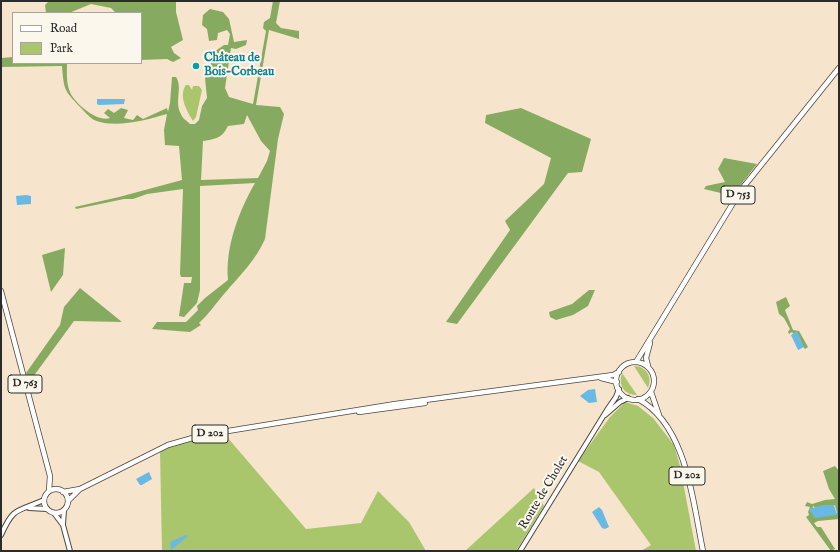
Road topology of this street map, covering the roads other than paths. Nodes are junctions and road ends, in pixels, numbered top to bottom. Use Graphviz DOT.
graph roads {
  1 [pos="839,68"];
  2 [pos="1,291"];
  3 [pos="654,334"];
  4 [pos="636,362"];
  5 [pos="648,366"];
  6 [pos="619,372"];
  7 [pos="598,377"];
  8 [pos="617,382"];
  9 [pos="619,389"];
  10 [pos="651,391"];
  11 [pos="628,398"];
  12 [pos="638,399"];
  13 [pos="661,420"];
  14 [pos="600,422"];
  15 [pos="50,476"];
  16 [pos="80,489"];
  17 [pos="49,491"];
  18 [pos="61,491"];
  19 [pos="44,500"];
  20 [pos="68,502"];
  21 [pos="27,508"];
  22 [pos="47,509"];
  23 [pos="64,510"];
  24 [pos="54,513"];
  25 [pos="63,524"];
  26 [pos="1,535"];
  27 [pos="70,551"];
  28 [pos="520,551"];
  29 [pos="703,551"];
  1 -- 3 [label="main road, D 753"];
  2 -- 15 [label="main road, D 763"];
  3 -- 4 [label="main road, D 753"];
  3 -- 5 [label="main road, D 753"];
  4 -- 5 [label="main road"];
  4 -- 6 [label="main road"];
  5 -- 10 [label="main road"];
  6 -- 7 [label="main road, D 202"];
  6 -- 8 [label="main road"];
  7 -- 8 [label="main road, D 202"];
  7 -- 16 [label="main road, D 202"];
  8 -- 9 [label="main road"];
  9 -- 11 [label="main road"];
  9 -- 14 [label="main road"];
  10 -- 12 [label="main road"];
  10 -- 13 [label="main road, D 202"];
  11 -- 12 [label="main road"];
  11 -- 14 [label="main road"];
  12 -- 13 [label="main road, D 202"];
  13 -- 29 [label="main road, D 202"];
  14 -- 28 [label="main road, Route de Cholet"];
  15 -- 17 [label="main road, D 763"];
  15 -- 18 [label="main road, D 763"];
  16 -- 18 [label="main road, D 202"];
  16 -- 20 [label="main road, D 202"];
  17 -- 18 [label="main road"];
  17 -- 19 [label="main road"];
  18 -- 20 [label="main road"];
  19 -- 21 [label="main road"];
  19 -- 22 [label="main road"];
  20 -- 23 [label="main road"];
  21 -- 22 [label="main road"];
  21 -- 26 [label="main road"];
  22 -- 24 [label="main road"];
  23 -- 24 [label="main road"];
  23 -- 25 [label="main road"];
  24 -- 25 [label="main road"];
  25 -- 27 [label="main road"];
}
